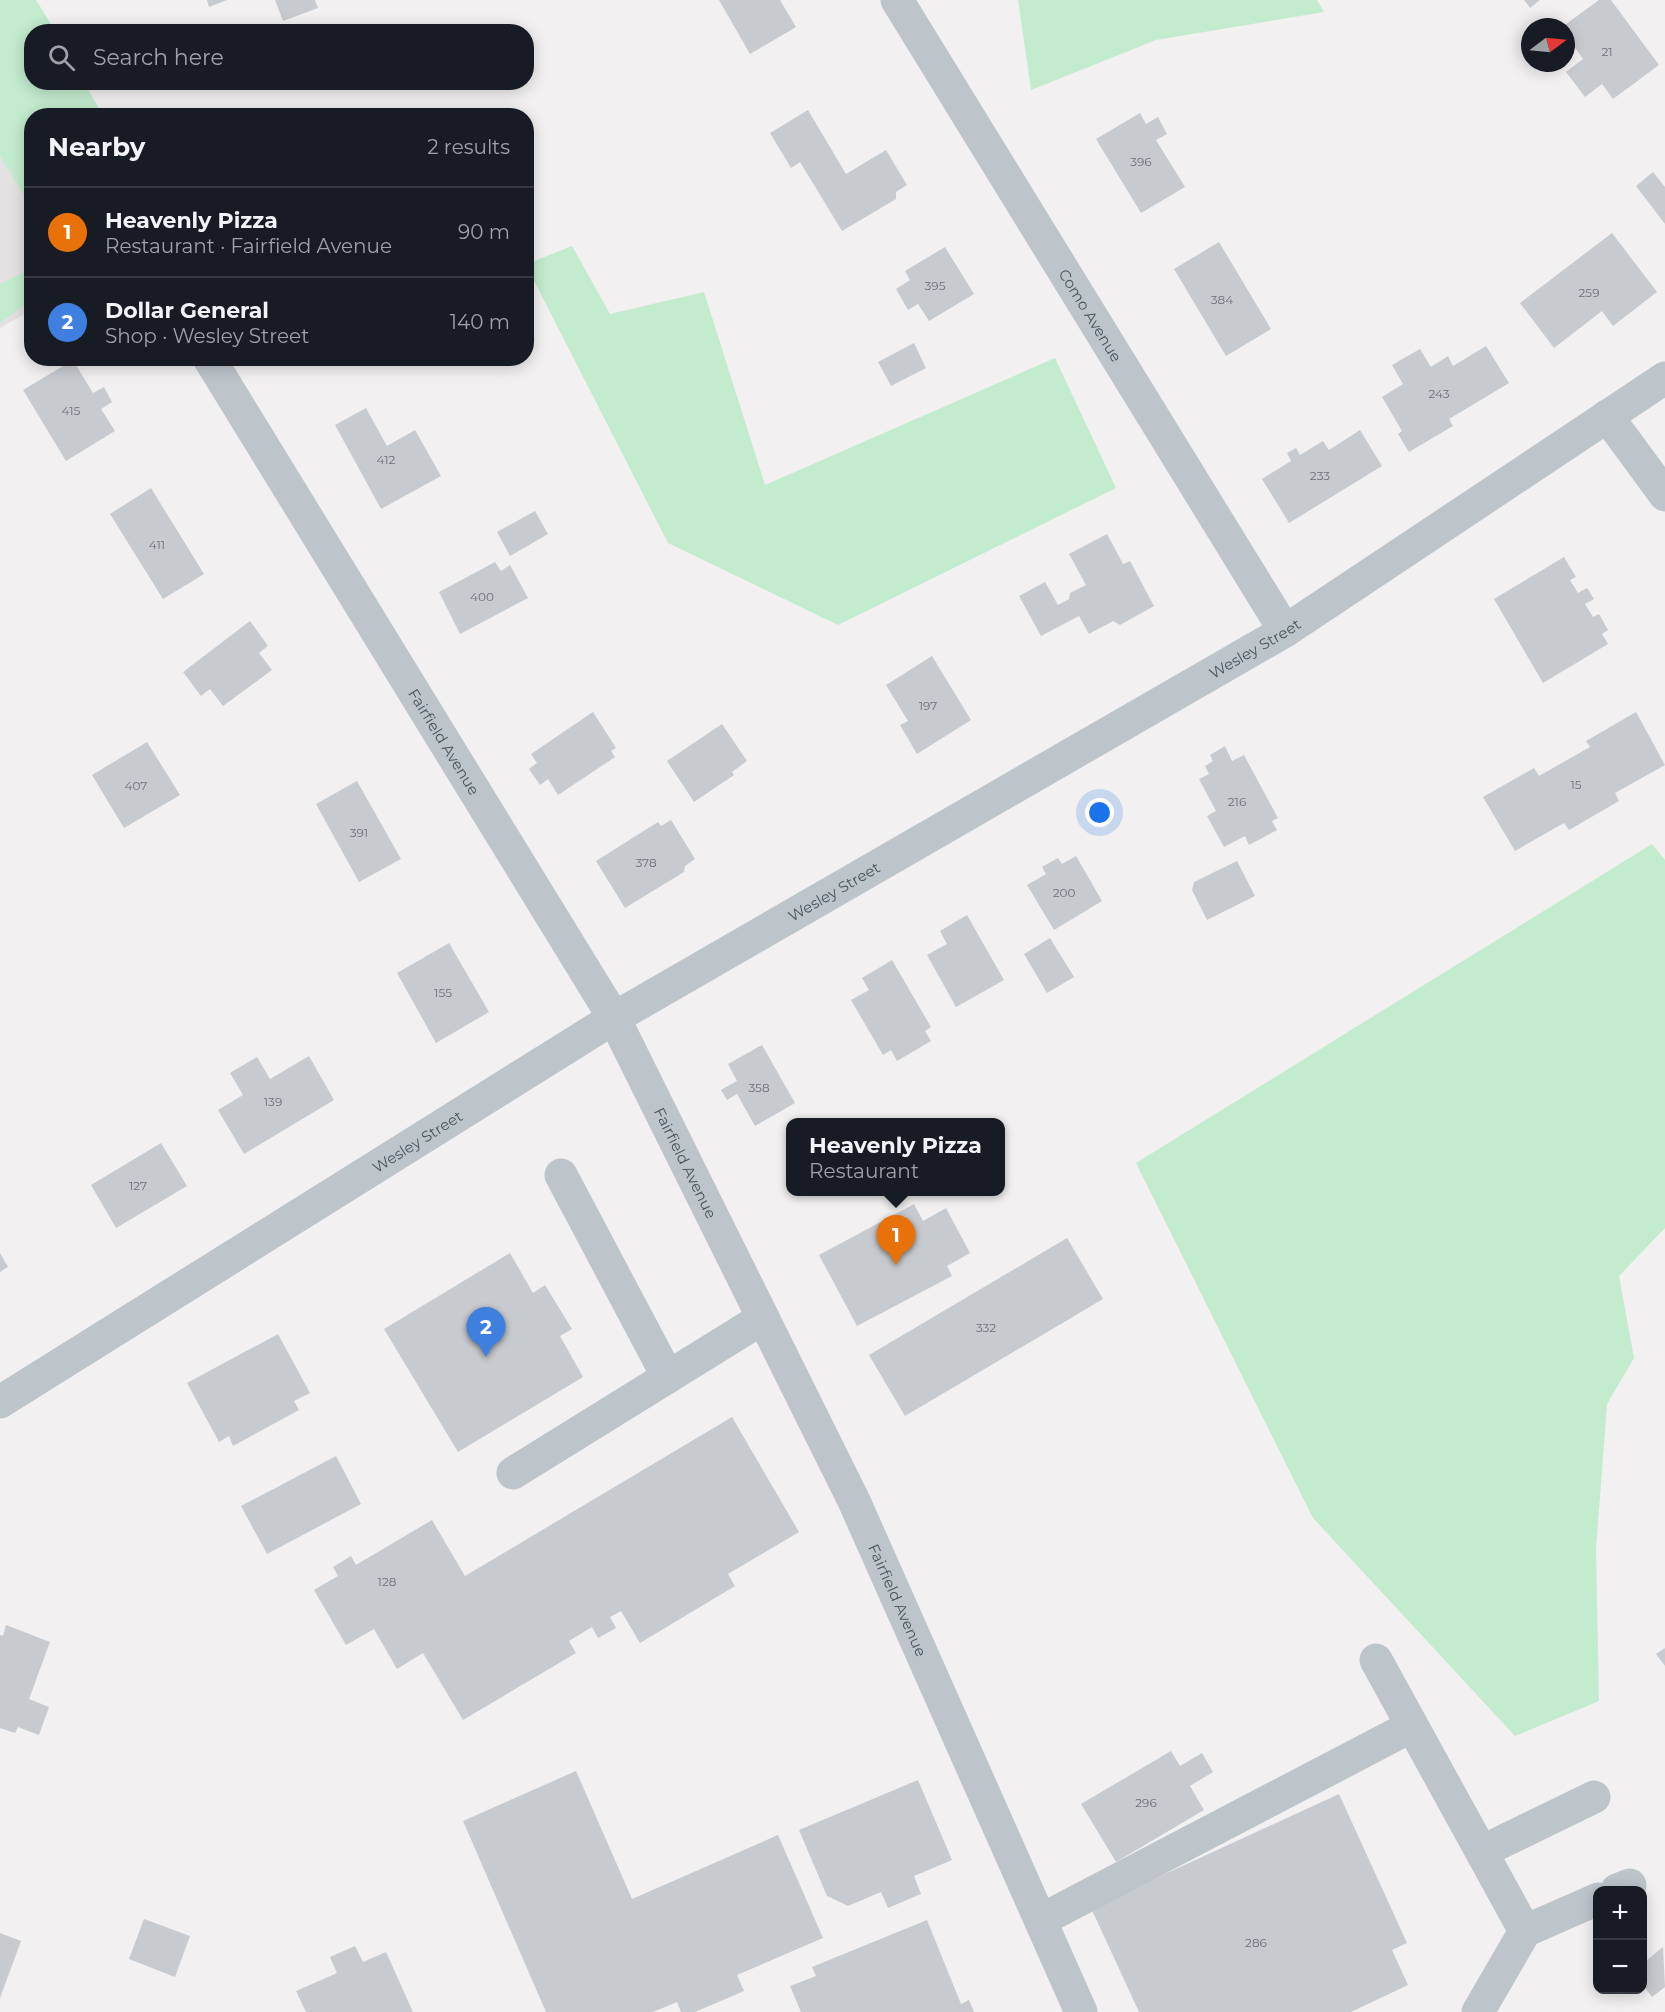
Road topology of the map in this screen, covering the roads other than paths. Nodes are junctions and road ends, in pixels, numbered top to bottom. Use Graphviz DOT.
graph roads {
  1 [pos="897,0"];
  2 [pos="214,366"];
  3 [pos="1665,378"];
  4 [pos="1607,416"];
  5 [pos="1665,495"];
  6 [pos="1285,631"];
  7 [pos="614,1018"];
  8 [pos="561,1175"];
  9 [pos="763,1318"];
  10 [pos="668,1377"];
  11 [pos="0,1401"];
  12 [pos="513,1473"];
  13 [pos="1376,1660"];
  14 [pos="1412,1726"];
  15 [pos="1594,1797"];
  16 [pos="1483,1851"];
  17 [pos="1593,1901"];
  18 [pos="1041,1920"];
  19 [pos="1525,1931"];
  20 [pos="1081,2012"];
  21 [pos="1478,2012"];
  1 -- 6 [label="street, Como Avenue"];
  2 -- 7 [label="street, Fairfield Avenue"];
  3 -- 4 [label="street, Wesley Street"];
  4 -- 5 [label="street"];
  4 -- 6 [label="street, Wesley Street"];
  6 -- 7 [label="street, Wesley Street"];
  7 -- 9 [label="street, Fairfield Avenue"];
  7 -- 11 [label="street, Wesley Street"];
  8 -- 10 [label="street"];
  9 -- 10 [label="street"];
  9 -- 18 [label="street, Fairfield Avenue"];
  10 -- 12 [label="street"];
  13 -- 14 [label="street"];
  14 -- 16 [label="street"];
  14 -- 18 [label="street"];
  15 -- 16 [label="street"];
  16 -- 19 [label="street"];
  17 -- 19 [label="street"];
  18 -- 20 [label="street, Fairfield Avenue"];
  19 -- 21 [label="street"];
}
